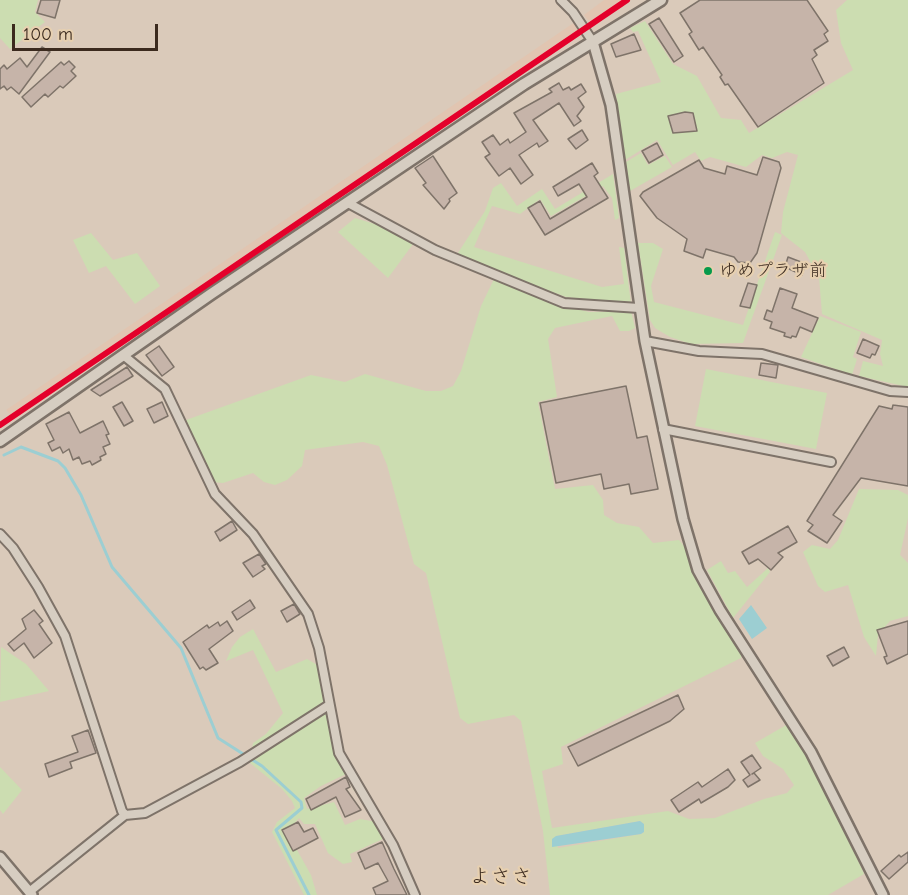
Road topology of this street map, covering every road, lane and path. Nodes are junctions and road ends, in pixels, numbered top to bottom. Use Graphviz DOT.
graph roads {
  1 [pos="561,0"];
  2 [pos="661,0"];
  3 [pos="593,42"];
  4 [pos="348,203"];
  5 [pos="639,308"];
  6 [pos="645,341"];
  7 [pos="123,356"];
  8 [pos="908,392"];
  9 [pos="663,429"];
  10 [pos="0,441"];
  11 [pos="831,462"];
  12 [pos="0,534"];
  13 [pos="328,705"];
  14 [pos="125,815"];
  15 [pos="0,857"];
  16 [pos="30,893"];
  17 [pos="415,895"];
  18 [pos="883,895"];
  1 -- 3 [label="street"];
  2 -- 3 [label="main road"];
  3 -- 4 [label="main road"];
  3 -- 5 [label="street"];
  4 -- 5 [label="street"];
  4 -- 7 [label="main road"];
  5 -- 6 [label="street"];
  6 -- 8 [label="street"];
  6 -- 9 [label="street"];
  7 -- 10 [label="main road"];
  7 -- 13 [label="street"];
  9 -- 11 [label="street"];
  9 -- 18 [label="street"];
  12 -- 14 [label="street"];
  13 -- 14 [label="street"];
  13 -- 17 [label="street"];
  14 -- 16 [label="street"];
  15 -- 16 [label="street"];
}
